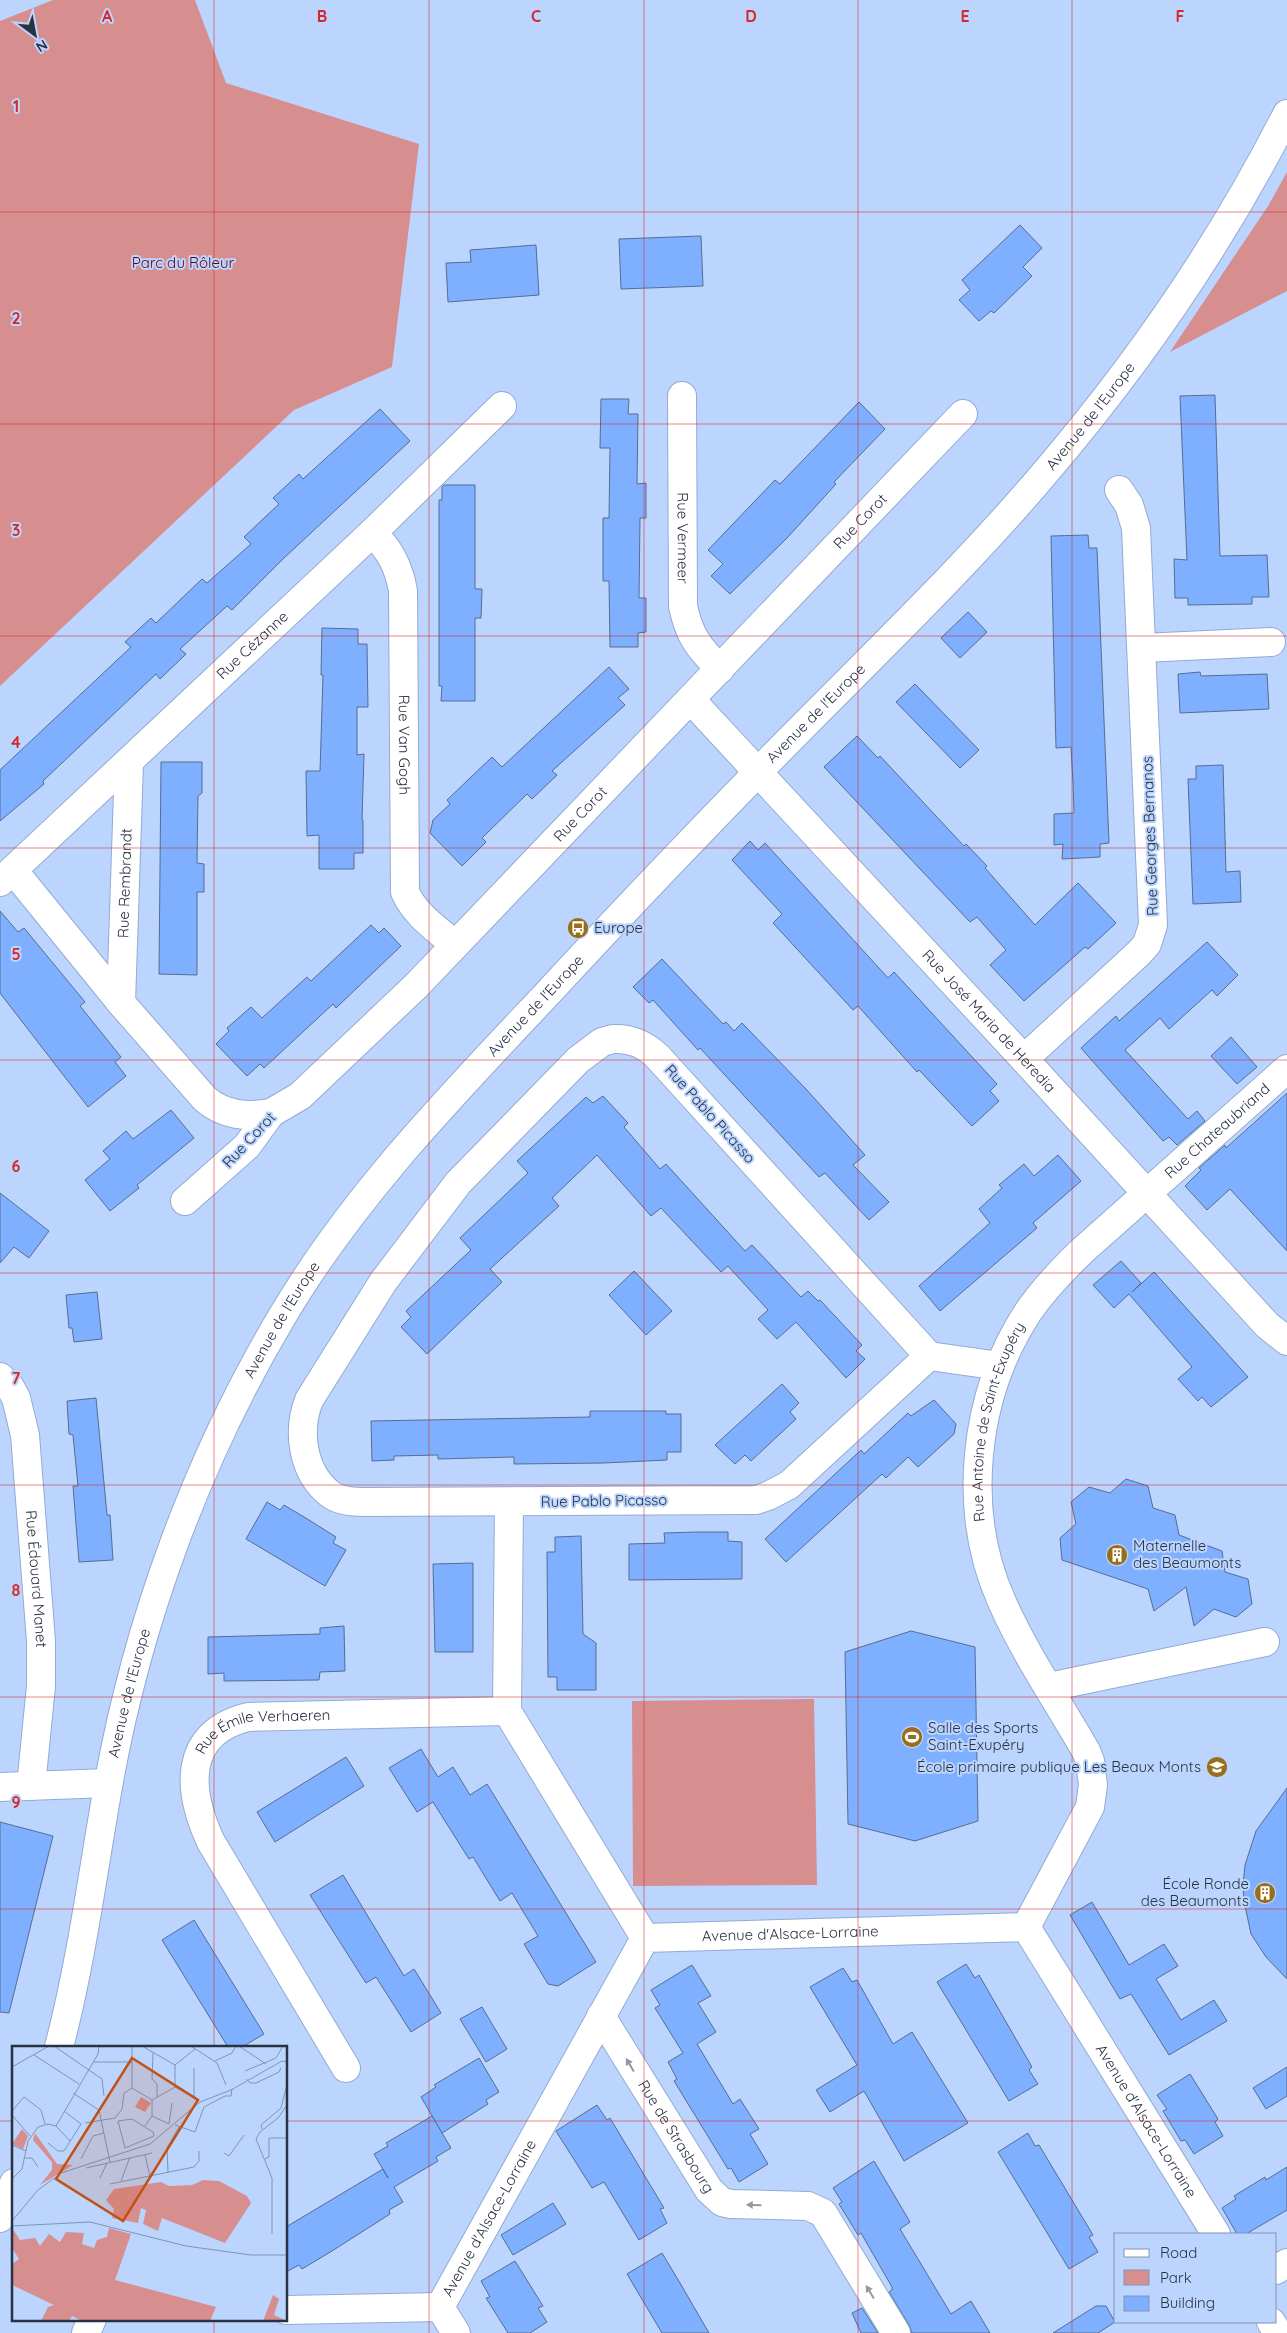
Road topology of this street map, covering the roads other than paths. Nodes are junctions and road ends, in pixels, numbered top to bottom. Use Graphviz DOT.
graph roads {
  1 [pos="1287,114"];
  2 [pos="682,396"];
  3 [pos="502,406"];
  4 [pos="963,414"];
  5 [pos="1119,490"];
  6 [pos="372,533"];
  7 [pos="1271,642"];
  8 [pos="1142,648"];
  9 [pos="720,669"];
  10 [pos="691,700"];
  11 [pos="128,762"];
  12 [pos="759,771"];
  13 [pos="7,876"];
  14 [pos="455,945"];
  15 [pos="121,1003"];
  16 [pos="1024,1059"];
  17 [pos="1287,1069"];
  18 [pos="272,1113"];
  19 [pos="1148,1193"];
  20 [pos="185,1201"];
  21 [pos="1287,1341"];
  22 [pos="929,1356"];
  23 [pos="1000,1366"];
  24 [pos="0,1377"];
  25 [pos="508,1502"];
  26 [pos="1265,1642"];
  27 [pos="1049,1687"];
  28 [pos="507,1711"];
  29 [pos="108,1783"];
  30 [pos="32,1786"];
  31 [pos="0,1787"];
  32 [pos="1026,1927"];
  33 [pos="645,1938"];
  34 [pos="601,2016"];
  35 [pos="59,2046"];
  36 [pos="346,2068"];
  37 [pos="12,2188"];
  38 [pos="0,2218"];
  39 [pos="1215,2233"];
  40 [pos="440,2307"];
  41 [pos="288,2310"];
  42 [pos="92,2320"];
  43 [pos="86,2333"];
  44 [pos="456,2333"];
  45 [pos="896,2333"];
  1 -- 12 [label="street, Avenue de l'Europe"];
  2 -- 9 [label="street, Rue Vermeer"];
  3 -- 6 [label="street, Rue Cézanne"];
  4 -- 9 [label="street, Rue Corot"];
  5 -- 8 [label="street, Rue Georges Bernanos"];
  6 -- 11 [label="street, Rue Cézanne"];
  6 -- 14 [label="street, Rue Van Gogh"];
  7 -- 8 [label="street"];
  8 -- 16 [label="street, Rue Georges Bernanos"];
  9 -- 10 [label="street, Rue Corot"];
  10 -- 12 [label="street, Rue José Maria de Heredia"];
  10 -- 14 [label="street, Rue Corot"];
  11 -- 13 [label="street, Rue Cézanne"];
  11 -- 15 [label="street, Rue Rembrandt"];
  12 -- 16 [label="street, Rue José Maria de Heredia"];
  12 -- 29 [label="street, Avenue de l'Europe"];
  13 -- 15 [label="street"];
  14 -- 18 [label="street, Rue Corot"];
  15 -- 18 [label="street"];
  16 -- 19 [label="street, Rue José Maria de Heredia"];
  17 -- 19 [label="street, Rue Chateaubriand"];
  18 -- 20 [label="street, Rue Corot"];
  19 -- 21 [label="street, Rue José Maria de Heredia"];
  19 -- 23 [label="street, Rue Antoine de Saint-Exupéry"];
  22 -- 23 [label="street"];
  22 -- 25 [label="street, Rue Pablo Picasso"];
  22 -- 25 [label="street, Rue Pablo Picasso"];
  23 -- 27 [label="street, Rue Antoine de Saint-Exupéry"];
  24 -- 30 [label="street, Rue Édouard Manet"];
  25 -- 28 [label="street"];
  26 -- 27 [label="street"];
  27 -- 32 [label="street, Rue Antoine de Saint-Exupéry"];
  28 -- 33 [label="street"];
  28 -- 36 [label="street, Rue Émile Verhaeren"];
  29 -- 30 [label="street"];
  29 -- 35 [label="street, Avenue de l'Europe"];
  30 -- 31 [label="street"];
  32 -- 33 [label="street, Avenue d'Alsace-Lorraine"];
  32 -- 39 [label="street, Avenue d'Alsace-Lorraine"];
  33 -- 34 [label="street, Avenue d'Alsace-Lorraine"];
  34 -- 40 [label="street, Avenue d'Alsace-Lorraine"];
  45 -- 34 [label="street, Rue de Strasbourg, one-way"];
  37 -- 38 [label="street"];
  40 -- 41 [label="street"];
  40 -- 44 [label="street, Avenue d'Alsace-Lorraine"];
  42 -- 43 [label="street"];
}
